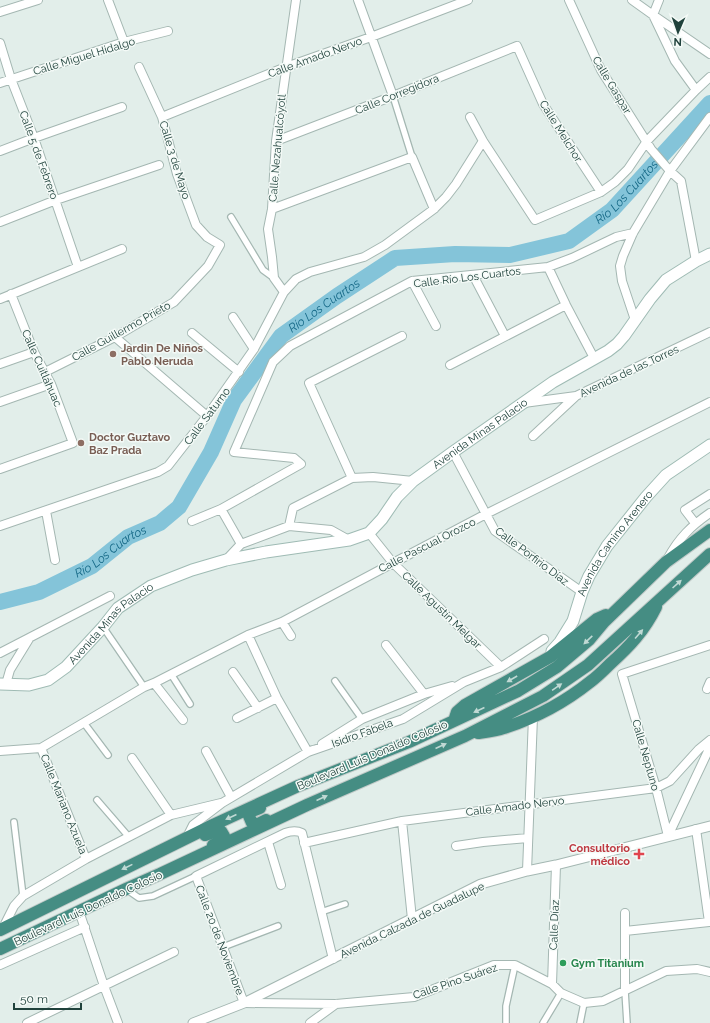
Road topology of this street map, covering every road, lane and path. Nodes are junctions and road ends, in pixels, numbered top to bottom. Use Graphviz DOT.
graph roads {
  1 [pos="38,0"];
  2 [pos="108,0"];
  3 [pos="296,0"];
  4 [pos="358,0"];
  5 [pos="468,0"];
  6 [pos="569,0"];
  7 [pos="632,0"];
  8 [pos="659,0"];
  9 [pos="0,12"];
  10 [pos="653,15"];
  11 [pos="168,31"];
  12 [pos="371,37"];
  13 [pos="124,42"];
  14 [pos="0,43"];
  15 [pos="517,46"];
  16 [pos="710,54"];
  17 [pos="286,67"];
  18 [pos="139,68"];
  19 [pos="710,77"];
  20 [pos="11,79"];
  21 [pos="0,83"];
  22 [pos="696,90"];
  23 [pos="393,96"];
  24 [pos="122,107"];
  25 [pos="162,117"];
  26 [pos="470,117"];
  27 [pos="710,117"];
  28 [pos="34,138"];
  29 [pos="276,141"];
  30 [pos="482,141"];
  31 [pos="647,141"];
  32 [pos="0,151"];
  33 [pos="412,157"];
  34 [pos="159,165"];
  35 [pos="668,168"];
  36 [pos="601,192"];
  37 [pos="56,200"];
  38 [pos="272,209"];
  39 [pos="434,209"];
  40 [pos="232,217"];
  41 [pos="0,222"];
  42 [pos="633,233"];
  43 [pos="220,245"];
  44 [pos="122,249"];
  45 [pos="710,254"];
  46 [pos="696,261"];
  47 [pos="78,266"];
  48 [pos="548,267"];
  49 [pos="473,275"];
  50 [pos="274,278"];
  51 [pos="412,281"];
  52 [pos="284,292"];
  53 [pos="11,294"];
  54 [pos="0,299"];
  55 [pos="566,305"];
  56 [pos="232,317"];
  57 [pos="635,320"];
  58 [pos="436,326"];
  59 [pos="710,332"];
  60 [pos="192,333"];
  61 [pos="402,336"];
  62 [pos="506,336"];
  63 [pos="116,337"];
  64 [pos="254,349"];
  65 [pos="34,352"];
  66 [pos="594,358"];
  67 [pos="0,364"];
  68 [pos="450,365"];
  69 [pos="45,372"];
  70 [pos="239,372"];
  71 [pos="51,384"];
  72 [pos="576,396"];
  73 [pos="0,402"];
  74 [pos="710,402"];
  75 [pos="521,404"];
  76 [pos="207,416"];
  77 [pos="533,436"];
  78 [pos="710,445"];
  79 [pos="453,452"];
  80 [pos="0,469"];
  81 [pos="352,478"];
  82 [pos="413,481"];
  83 [pos="710,494"];
  84 [pos="221,509"];
  85 [pos="46,511"];
  86 [pos="710,513"];
  87 [pos="486,514"];
  88 [pos="192,521"];
  89 [pos="695,523"];
  90 [pos="0,526"];
  91 [pos="289,526"];
  92 [pos="710,530"];
  93 [pos="369,533"];
  94 [pos="349,540"];
  95 [pos="240,544"];
  96 [pos="710,554"];
  97 [pos="55,560"];
  98 [pos="226,560"];
  99 [pos="393,562"];
  100 [pos="666,562"];
  101 [pos="582,592"];
  102 [pos="110,596"];
  103 [pos="660,599"];
  104 [pos="614,612"];
  105 [pos="597,619"];
  106 [pos="573,621"];
  107 [pos="282,622"];
  108 [pos="102,627"];
  109 [pos="248,635"];
  110 [pos="292,636"];
  111 [pos="30,638"];
  112 [pos="544,639"];
  113 [pos="386,645"];
  114 [pos="710,645"];
  115 [pos="0,653"];
  116 [pos="544,660"];
  117 [pos="501,667"];
  118 [pos="233,672"];
  119 [pos="171,674"];
  120 [pos="335,681"];
  121 [pos="464,682"];
  122 [pos="154,683"];
  123 [pos="3,684"];
  124 [pos="144,687"];
  125 [pos="424,694"];
  126 [pos="277,698"];
  127 [pos="190,704"];
  128 [pos="258,708"];
  129 [pos="533,717"];
  130 [pos="237,718"];
  131 [pos="362,719"];
  132 [pos="184,720"];
  133 [pos="454,721"];
  134 [pos="84,723"];
  135 [pos="465,736"];
  136 [pos="710,740"];
  137 [pos="710,747"];
  138 [pos="41,748"];
  139 [pos="0,751"];
  140 [pos="206,751"];
  141 [pos="308,752"];
  142 [pos="108,755"];
  143 [pos="132,758"];
  144 [pos="298,786"];
  145 [pos="656,788"];
  146 [pos="231,797"];
  147 [pos="97,800"];
  148 [pos="222,803"];
  149 [pos="530,803"];
  150 [pos="307,805"];
  151 [pos="171,815"];
  152 [pos="402,821"];
  153 [pos="14,822"];
  154 [pos="710,826"];
  155 [pos="696,829"];
  156 [pos="668,836"];
  157 [pos="129,837"];
  158 [pos="187,837"];
  159 [pos="528,838"];
  160 [pos="268,842"];
  161 [pos="304,843"];
  162 [pos="456,846"];
  163 [pos="151,855"];
  164 [pos="86,859"];
  165 [pos="556,865"];
  166 [pos="527,871"];
  167 [pos="160,874"];
  168 [pos="196,876"];
  169 [pos="281,885"];
  170 [pos="126,889"];
  171 [pos="23,896"];
  172 [pos="345,904"];
  173 [pos="79,911"];
  174 [pos="321,912"];
  175 [pos="625,913"];
  176 [pos="412,919"];
  177 [pos="1,925"];
  178 [pos="278,926"];
  179 [pos="85,927"];
  180 [pos="625,932"];
  181 [pos="223,947"];
  182 [pos="0,949"];
  183 [pos="174,952"];
  184 [pos="333,960"];
  185 [pos="0,965"];
  186 [pos="516,965"];
  187 [pos="710,972"];
  188 [pos="552,984"];
  189 [pos="104,986"];
  190 [pos="625,991"];
  191 [pos="561,993"];
  192 [pos="244,1003"];
  193 [pos="336,1004"];
  194 [pos="584,1004"];
  195 [pos="27,1023"];
  196 [pos="118,1023"];
  197 [pos="193,1023"];
  198 [pos="310,1023"];
  199 [pos="506,1023"];
  200 [pos="543,1023"];
  201 [pos="580,1023"];
  202 [pos="627,1023"];
  1 -- 9 [label="street"];
  2 -- 13 [label="street"];
  3 -- 17 [label="street, Calle Nezahualcóyotl"];
  4 -- 12 [label="street"];
  5 -- 12 [label="street, Calle Amado Nervo"];
  6 -- 31 [label="street, Calle Gaspar"];
  7 -- 10 [label="street"];
  8 -- 10 [label="street"];
  10 -- 16 [label="street"];
  10 -- 22 [label="street"];
  11 -- 13 [label="street, Calle Miguel Hidalgo"];
  12 -- 17 [label="street, Calle Amado Nervo"];
  12 -- 23 [label="street"];
  13 -- 20 [label="street, Calle Miguel Hidalgo"];
  14 -- 20 [label="street, Calle 5 de Febrero"];
  15 -- 23 [label="street, Calle Corregidora"];
  15 -- 36 [label="street, Calle Melchor"];
  17 -- 25 [label="street, Calle Amado Nervo"];
  17 -- 29 [label="street, Calle Nezahualcóyotl"];
  18 -- 25 [label="street, Calle 3 de Mayo"];
  19 -- 22 [label="street"];
  20 -- 21 [label="street, Calle Miguel Hidalgo"];
  20 -- 28 [label="street, Calle 5 de Febrero"];
  22 -- 31 [label="street"];
  23 -- 29 [label="street, Calle Corregidora"];
  23 -- 33 [label="street"];
  24 -- 28 [label="street"];
  25 -- 43 [label="street, Calle 3 de Mayo"];
  26 -- 30 [label="street"];
  27 -- 35 [label="street"];
  28 -- 32 [label="street"];
  28 -- 37 [label="street, Calle 5 de Febrero"];
  29 -- 38 [label="street, Calle Nezahualcóyotl"];
  30 -- 36 [label="street"];
  30 -- 39 [label="street"];
  31 -- 35 [label="street, Calle Gaspar"];
  31 -- 36 [label="street"];
  33 -- 38 [label="street"];
  33 -- 39 [label="street"];
  34 -- 37 [label="street"];
  35 -- 42 [label="street"];
  35 -- 46 [label="street, Calle Gaspar"];
  37 -- 41 [label="street"];
  37 -- 47 [label="street, Calle 5 de Febrero"];
  38 -- 50 [label="street, Calle Nezahualcóyotl"];
  39 -- 52 [label="street"];
  40 -- 50 [label="street"];
  42 -- 48 [label="street, Calle Río Los Cuartos"];
  42 -- 57 [label="street"];
  43 -- 63 [label="street, Calle Guillermo Prieto"];
  44 -- 47 [label="street"];
  45 -- 46 [label="main road, Avenida Minas Palacio"];
  46 -- 57 [label="main road, Avenida Minas Palacio"];
  47 -- 53 [label="street"];
  48 -- 49 [label="street, Calle Río Los Cuartos"];
  48 -- 55 [label="street"];
  49 -- 51 [label="street, Calle Río Los Cuartos"];
  49 -- 62 [label="street"];
  50 -- 52 [label="street"];
  51 -- 58 [label="street"];
  51 -- 84 [label="street, Calle Río Los Cuartos"];
  52 -- 64 [label="street, Calle Saturno"];
  53 -- 54 [label="street"];
  53 -- 65 [label="street, Calle Cuitláhuac"];
  55 -- 62 [label="street"];
  55 -- 66 [label="street"];
  56 -- 64 [label="street"];
  57 -- 66 [label="main road, Avenida Minas Palacio"];
  59 -- 72 [label="street, Avenida de las Torres"];
  60 -- 70 [label="street"];
  61 -- 81 [label="street"];
  62 -- 68 [label="street"];
  63 -- 69 [label="street, Calle Guillermo Prieto"];
  63 -- 76 [label="street"];
  64 -- 70 [label="street, Calle Saturno"];
  65 -- 67 [label="street"];
  65 -- 69 [label="street, Calle Cuitláhuac"];
  66 -- 75 [label="main road, Avenida Minas Palacio"];
  69 -- 71 [label="street, Calle Cuitláhuac"];
  70 -- 76 [label="street, Calle Saturno"];
  71 -- 73 [label="street"];
  71 -- 80 [label="street, Calle Cuitláhuac"];
  72 -- 75 [label="street, Avenida de las Torres"];
  72 -- 77 [label="street"];
  74 -- 87 [label="street, Calle Pascual Orozco"];
  75 -- 79 [label="main road, Avenida Minas Palacio"];
  76 -- 85 [label="street, Calle Saturno"];
  78 -- 101 [label="main road, Avenida Camino Arenero"];
  79 -- 82 [label="main road, Avenida Minas Palacio"];
  79 -- 87 [label="street, Calle Porfirio Díaz"];
  81 -- 82 [label="street"];
  81 -- 91 [label="street"];
  82 -- 93 [label="main road, Avenida Minas Palacio"];
  83 -- 89 [label="street"];
  84 -- 88 [label="street"];
  84 -- 95 [label="street"];
  85 -- 90 [label="street, Calle Saturno"];
  85 -- 97 [label="street"];
  86 -- 89 [label="street"];
  87 -- 99 [label="street, Calle Pascual Orozco"];
  87 -- 101 [label="street, Calle Porfirio Díaz"];
  89 -- 100 [label="street"];
  91 -- 94 [label="street"];
  91 -- 95 [label="street"];
  92 -- 100 [label="highway, Boulevard Luis Donaldo Colosio"];
  93 -- 94 [label="main road, Avenida Minas Palacio"];
  93 -- 99 [label="street, Calle Agustín Melgar"];
  94 -- 98 [label="main road, Avenida Minas Palacio"];
  95 -- 98 [label="street"];
  103 -- 96 [label="highway, Boulevard Luis Donaldo Colosio, one-way"];
  98 -- 108 [label="main road, Avenida Minas Palacio"];
  99 -- 107 [label="street, Calle Pascual Orozco"];
  99 -- 117 [label="street, Calle Agustín Melgar"];
  100 -- 104 [label="highway, Boulevard Luis Donaldo Colosio"];
  101 -- 106 [label="main road, Avenida Camino Arenero"];
  102 -- 111 [label="street"];
  129 -- 103 [label="highway, one-way"];
  135 -- 103 [label="highway, Boulevard Luis Donaldo Colosio, one-way"];
  104 -- 105 [label="highway"];
  104 -- 133 [label="highway, Boulevard Luis Donaldo Colosio, one-way"];
  105 -- 106 [label="main road"];
  105 -- 116 [label="highway"];
  106 -- 116 [label="main road, Avenida Camino Arenero"];
  107 -- 109 [label="street, Calle Pascual Orozco"];
  107 -- 110 [label="street"];
  108 -- 123 [label="main road, Avenida Minas Palacio"];
  108 -- 124 [label="street"];
  109 -- 119 [label="street, Calle Pascual Orozco"];
  109 -- 126 [label="street"];
  111 -- 115 [label="street"];
  111 -- 123 [label="street"];
  112 -- 117 [label="street, Isidro Fabela"];
  113 -- 125 [label="street"];
  114 -- 145 [label="street, Calle Neptuno"];
  116 -- 133 [label="highway, one-way"];
  117 -- 121 [label="street, Isidro Fabela"];
  118 -- 128 [label="street"];
  119 -- 122 [label="street, Calle Pascual Orozco"];
  119 -- 127 [label="street"];
  120 -- 131 [label="street"];
  121 -- 125 [label="street"];
  121 -- 141 [label="street, Isidro Fabela"];
  122 -- 124 [label="street, Calle Pascual Orozco"];
  122 -- 132 [label="street"];
  124 -- 134 [label="street, Calle Pascual Orozco"];
  125 -- 131 [label="street"];
  126 -- 128 [label="street"];
  126 -- 141 [label="street"];
  128 -- 130 [label="street"];
  129 -- 135 [label="highway"];
  129 -- 149 [label="street"];
  131 -- 141 [label="street"];
  133 -- 144 [label="highway, Boulevard Luis Donaldo Colosio"];
  134 -- 138 [label="street, Calle Pascual Orozco"];
  134 -- 142 [label="street"];
  150 -- 135 [label="highway, Boulevard Luis Donaldo Colosio, one-way"];
  136 -- 145 [label="street, Calle Amado Nervo"];
  137 -- 156 [label="street"];
  138 -- 139 [label="street, Calle Pascual Orozco"];
  138 -- 164 [label="street, Calle Mariano Azuela"];
  140 -- 146 [label="street"];
  141 -- 146 [label="street, Isidro Fabela"];
  143 -- 151 [label="street"];
  144 -- 150 [label="highway"];
  144 -- 158 [label="highway, Boulevard Luis Donaldo Colosio, one-way"];
  145 -- 149 [label="street, Calle Amado Nervo"];
  145 -- 156 [label="street, Calle Neptuno"];
  146 -- 148 [label="street, Isidro Fabela"];
  147 -- 157 [label="street"];
  148 -- 151 [label="street"];
  148 -- 158 [label="street, Isidro Fabela"];
  149 -- 152 [label="street, Calle Amado Nervo"];
  149 -- 159 [label="street"];
  150 -- 167 [label="highway, Boulevard Luis Donaldo Colosio"];
  151 -- 157 [label="street"];
  152 -- 161 [label="street, Calle Amado Nervo"];
  152 -- 176 [label="street"];
  153 -- 171 [label="street"];
  154 -- 155 [label="street, Avenida Calzada de Guadalupe"];
  155 -- 156 [label="street, Avenida Calzada de Guadalupe"];
  155 -- 180 [label="street"];
  156 -- 165 [label="street, Avenida Calzada de Guadalupe"];
  157 -- 164 [label="street"];
  158 -- 163 [label="highway, Boulevard Luis Donaldo Colosio"];
  159 -- 162 [label="street"];
  159 -- 166 [label="street"];
  160 -- 161 [label="street"];
  160 -- 168 [label="street"];
  160 -- 169 [label="street"];
  161 -- 174 [label="street"];
  163 -- 167 [label="highway"];
  163 -- 177 [label="highway, Boulevard Luis Donaldo Colosio, one-way"];
  164 -- 171 [label="street"];
  165 -- 166 [label="street, Avenida Calzada de Guadalupe"];
  165 -- 188 [label="street, Calle Díaz"];
  166 -- 176 [label="street, Avenida Calzada de Guadalupe"];
  167 -- 170 [label="highway, Boulevard Luis Donaldo Colosio"];
  168 -- 170 [label="street"];
  168 -- 181 [label="street, Calle 20 de Noviembre"];
  170 -- 173 [label="highway, Boulevard Luis Donaldo Colosio"];
  171 -- 177 [label="street"];
  172 -- 174 [label="street"];
  173 -- 179 [label="street"];
  173 -- 182 [label="highway, Boulevard Luis Donaldo Colosio"];
  174 -- 184 [label="street"];
  175 -- 180 [label="street"];
  176 -- 184 [label="street, Avenida Calzada de Guadalupe"];
  178 -- 181 [label="street"];
  179 -- 185 [label="street"];
  179 -- 189 [label="street"];
  180 -- 190 [label="street"];
  181 -- 192 [label="street, Calle 20 de Noviembre"];
  183 -- 189 [label="street"];
  184 -- 192 [label="street, Avenida Calzada de Guadalupe"];
  186 -- 188 [label="street, Calle Pino Suárez"];
  186 -- 193 [label="street, Calle Pino Suárez"];
  186 -- 199 [label="street"];
  187 -- 190 [label="street"];
  188 -- 191 [label="street, Calle Pino Suárez"];
  189 -- 195 [label="street"];
  189 -- 196 [label="street"];
  190 -- 194 [label="street"];
  190 -- 202 [label="street"];
  191 -- 194 [label="street, Calle Pino Suárez"];
  191 -- 200 [label="street"];
  192 -- 193 [label="street, Calle Pino Suárez"];
  192 -- 197 [label="street, Avenida Calzada de Guadalupe"];
  193 -- 198 [label="street"];
  194 -- 201 [label="street"];
}
